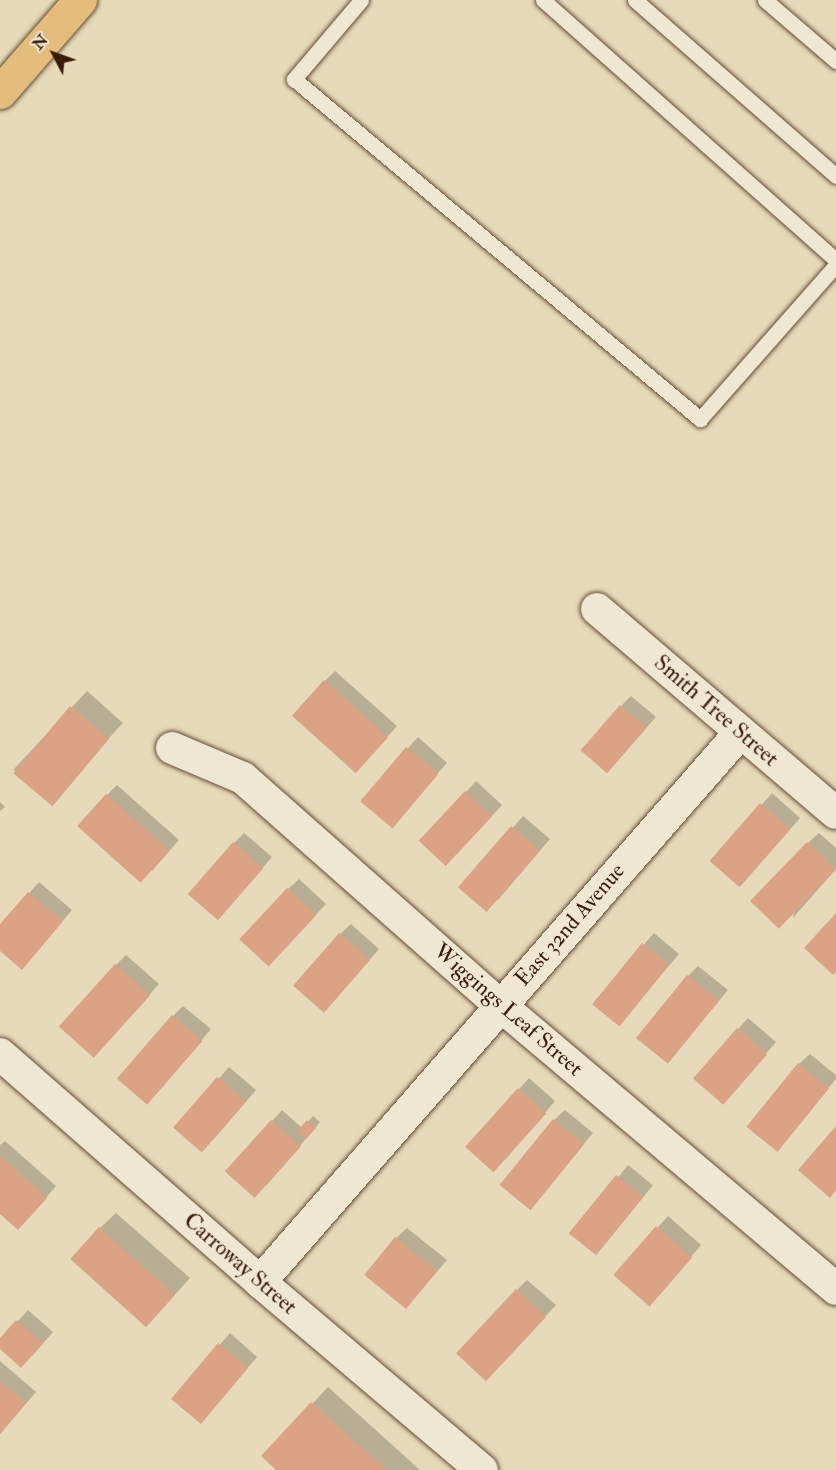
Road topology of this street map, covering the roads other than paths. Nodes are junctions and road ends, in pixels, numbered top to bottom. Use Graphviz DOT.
graph roads {
  1 [pos="80,0"];
  2 [pos="361,0"];
  3 [pos="543,0"];
  4 [pos="635,0"];
  5 [pos="765,0"];
  6 [pos="836,61"];
  7 [pos="0,92"];
  8 [pos="836,176"];
  9 [pos="836,260"];
  10 [pos="836,265"];
  11 [pos="597,609"];
  12 [pos="740,733"];
  13 [pos="172,748"];
  14 [pos="836,813"];
  15 [pos="500,1005"];
  16 [pos="0,1054"];
  17 [pos="260,1282"];
  18 [pos="836,1289"];
  19 [pos="482,1470"];
  1 -- 7 [label="main road"];
  2 -- 10 [label="lane"];
  3 -- 9 [label="lane"];
  4 -- 8 [label="lane"];
  5 -- 6 [label="lane"];
  11 -- 12 [label="street, Smith Tree Street"];
  12 -- 14 [label="street, Smith Tree Street"];
  12 -- 15 [label="street, East 32nd Avenue"];
  13 -- 15 [label="street, Wiggings Leaf Street"];
  15 -- 17 [label="street, East 32nd Avenue"];
  15 -- 18 [label="street, Wiggings Leaf Street"];
  16 -- 17 [label="street, Carroway Street"];
  17 -- 19 [label="street, Carroway Street"];
}
